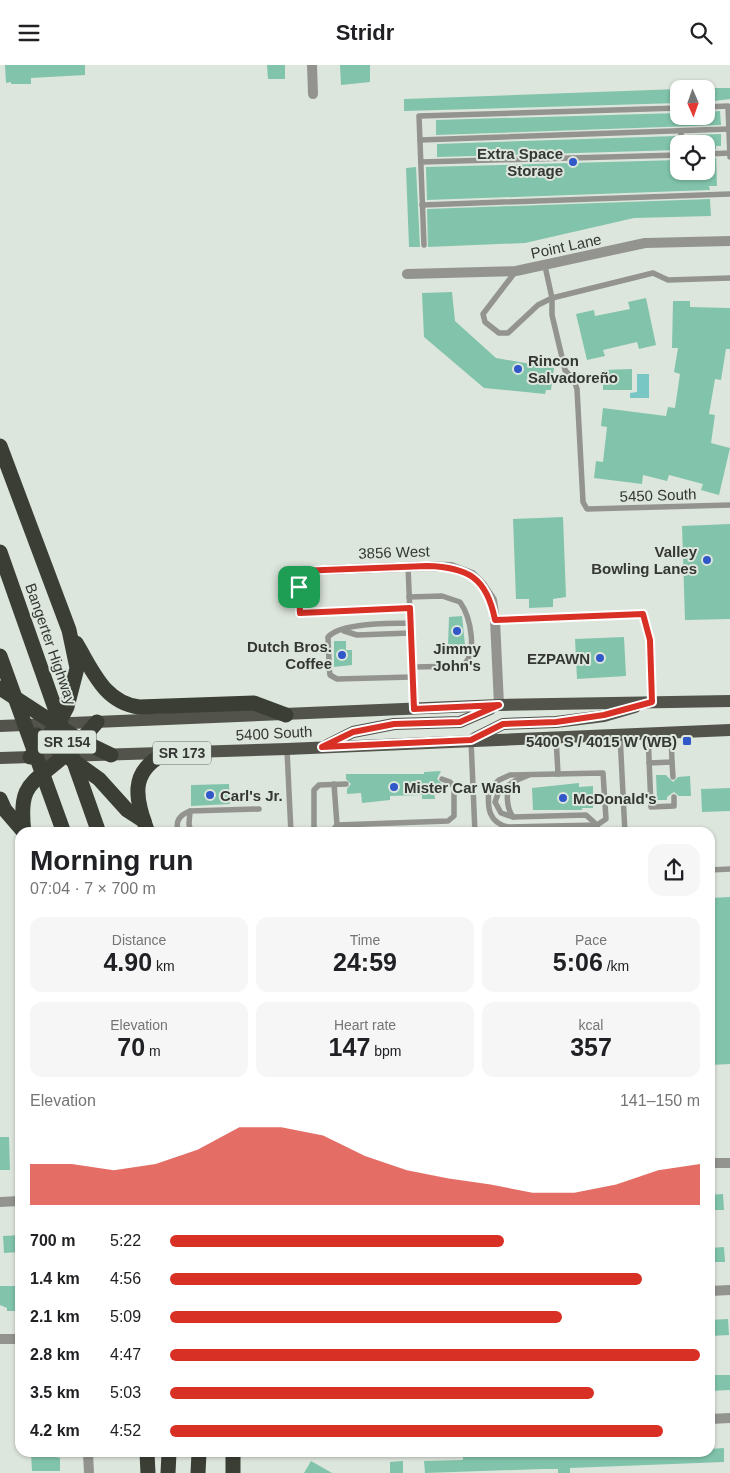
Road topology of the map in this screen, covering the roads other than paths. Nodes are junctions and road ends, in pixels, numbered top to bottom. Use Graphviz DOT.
graph roads {
  1 [pos="312,65"];
  2 [pos="313,94"];
  3 [pos="715,107"];
  4 [pos="670,108"];
  5 [pos="729,129"];
  6 [pos="681,131"];
  7 [pos="681,135"];
  8 [pos="420,140"];
  9 [pos="730,153"];
  10 [pos="715,154"];
  11 [pos="670,155"];
  12 [pos="730,157"];
  13 [pos="421,163"];
  14 [pos="730,194"];
  15 [pos="422,205"];
  16 [pos="730,241"];
  17 [pos="424,245"];
  18 [pos="545,266"];
  19 [pos="516,271"];
  20 [pos="407,274"];
  21 [pos="730,278"];
  22 [pos="552,298"];
  23 [pos="0,446"];
  24 [pos="730,505"];
  25 [pos="0,552"];
  26 [pos="408,566"];
  27 [pos="298,571"];
  28 [pos="409,597"];
  29 [pos="410,608"];
  30 [pos="495,620"];
  31 [pos="411,623"];
  32 [pos="69,630"];
  33 [pos="343,631"];
  34 [pos="411,633"];
  35 [pos="0,657"];
  36 [pos="413,667"];
  37 [pos="412,677"];
  38 [pos="0,688"];
  39 [pos="730,701"];
  40 [pos="652,702"];
  41 [pos="499,705"];
  42 [pos="414,709"];
  43 [pos="286,715"];
  44 [pos="97,722"];
  45 [pos="58,724"];
  46 [pos="24,725"];
  47 [pos="0,726"];
  48 [pos="730,730"];
  49 [pos="671,733"];
  50 [pos="648,734"];
  51 [pos="620,735"];
  52 [pos="556,737"];
  53 [pos="80,740"];
  54 [pos="471,740"];
  55 [pos="44,741"];
  56 [pos="322,747"];
  57 [pos="287,749"];
  58 [pos="164,754"];
  59 [pos="111,755"];
  60 [pos="64,756"];
  61 [pos="30,757"];
  62 [pos="0,758"];
  63 [pos="672,762"];
  64 [pos="649,763"];
  65 [pos="532,774"];
  66 [pos="558,774"];
  67 [pos="673,777"];
  68 [pos="442,779"];
  69 [pos="512,783"];
  70 [pos="334,784"];
  71 [pos="346,784"];
  72 [pos="674,797"];
  73 [pos="0,799"];
  74 [pos="259,809"];
  75 [pos="190,811"];
  76 [pos="513,817"];
  77 [pos="337,825"];
  78 [pos="597,825"];
  79 [pos="20,827"];
  80 [pos="24,827"];
  81 [pos="62,827"];
  82 [pos="97,827"];
  83 [pos="146,827"];
  84 [pos="176,827"];
  85 [pos="190,827"];
  86 [pos="291,827"];
  87 [pos="314,827"];
  88 [pos="475,827"];
  89 [pos="502,827"];
  90 [pos="551,827"];
  91 [pos="625,827"];
  92 [pos="730,869"];
  93 [pos="715,870"];
  94 [pos="715,1163"];
  95 [pos="730,1163"];
  96 [pos="15,1201"];
  97 [pos="0,1202"];
  98 [pos="730,1290"];
  99 [pos="715,1291"];
  100 [pos="0,1339"];
  101 [pos="15,1339"];
  102 [pos="730,1418"];
  103 [pos="715,1419"];
  104 [pos="88,1457"];
  105 [pos="147,1457"];
  106 [pos="169,1457"];
  107 [pos="199,1457"];
  108 [pos="233,1457"];
  109 [pos="89,1473"];
  110 [pos="148,1473"];
  111 [pos="168,1473"];
  112 [pos="198,1473"];
  113 [pos="233,1473"];
  1 -- 2 [label="street"];
  3 -- 5 [label="lane"];
  4 -- 8 [label="lane"];
  5 -- 6 [label="lane"];
  5 -- 9 [label="lane"];
  6 -- 7 [label="lane"];
  6 -- 8 [label="lane"];
  8 -- 13 [label="lane"];
  9 -- 10 [label="lane"];
  9 -- 12 [label="lane"];
  11 -- 13 [label="lane"];
  13 -- 15 [label="lane"];
  14 -- 15 [label="lane"];
  15 -- 17 [label="lane"];
  16 -- 18 [label="street, Point Lane"];
  18 -- 19 [label="street, Point Lane"];
  18 -- 22 [label="lane"];
  19 -- 20 [label="street, Point Lane"];
  19 -- 22 [label="lane"];
  21 -- 22 [label="lane"];
  22 -- 24 [label="lane, 5450 South"];
  23 -- 32 [label="highway"];
  25 -- 82 [label="highway, Bangerter Highway / SR 154"];
  26 -- 27 [label="street, 3856 West"];
  26 -- 28 [label="lane"];
  26 -- 30 [label="street, 3856 West"];
  27 -- 29 [label="lane"];
  28 -- 29 [label="lane"];
  28 -- 36 [label="lane"];
  29 -- 31 [label="lane"];
  30 -- 40 [label="lane"];
  30 -- 41 [label="street, 3856 West"];
  31 -- 33 [label="lane"];
  31 -- 34 [label="lane"];
  32 -- 43 [label="highway"];
  32 -- 45 [label="highway"];
  33 -- 34 [label="lane"];
  33 -- 37 [label="lane"];
  34 -- 36 [label="lane"];
  35 -- 81 [label="highway, SR 154"];
  36 -- 37 [label="lane"];
  37 -- 42 [label="lane"];
  38 -- 45 [label="highway"];
  39 -- 40 [label="main road, 5400 South / SR 173"];
  40 -- 41 [label="main road, 5400 South / SR 173"];
  40 -- 54 [label="main road"];
  41 -- 42 [label="main road, 5400 South / SR 173"];
  41 -- 56 [label="main road"];
  42 -- 43 [label="main road, 5400 South / SR 173"];
  43 -- 44 [label="main road, 5400 South / SR 173"];
  44 -- 45 [label="main road, 5400 South / SR 173"];
  44 -- 53 [label="highway"];
  45 -- 46 [label="main road, 5400 South / SR 173"];
  45 -- 53 [label="highway"];
  45 -- 55 [label="highway"];
  46 -- 47 [label="main road, 5400 South / SR 173"];
  46 -- 55 [label="highway"];
  48 -- 49 [label="main road, 5400 South / SR 173"];
  49 -- 50 [label="main road, 5400 South / SR 173"];
  49 -- 63 [label="lane"];
  50 -- 51 [label="main road, 5400 South / SR 173"];
  50 -- 64 [label="lane"];
  51 -- 52 [label="main road, 5400 South / SR 173"];
  51 -- 91 [label="lane"];
  52 -- 54 [label="main road, 5400 South / SR 173"];
  52 -- 66 [label="lane"];
  53 -- 59 [label="highway"];
  53 -- 60 [label="highway"];
  54 -- 56 [label="main road, 5400 South / SR 173"];
  54 -- 88 [label="lane"];
  55 -- 60 [label="highway"];
  55 -- 61 [label="highway"];
  56 -- 57 [label="main road, 5400 South / SR 173"];
  57 -- 58 [label="main road, 5400 South / SR 173"];
  57 -- 86 [label="lane"];
  58 -- 59 [label="main road, 5400 South / SR 173"];
  58 -- 83 [label="highway"];
  59 -- 60 [label="main road, 5400 South / SR 173"];
  60 -- 61 [label="main road, 5400 South / SR 173"];
  60 -- 80 [label="highway"];
  60 -- 83 [label="highway"];
  61 -- 62 [label="main road, 5400 South / SR 173"];
  63 -- 64 [label="lane"];
  63 -- 67 [label="lane"];
  64 -- 72 [label="lane"];
  65 -- 66 [label="lane"];
  65 -- 69 [label="lane"];
  65 -- 89 [label="lane"];
  66 -- 78 [label="lane"];
  68 -- 77 [label="lane"];
  69 -- 76 [label="lane"];
  69 -- 76 [label="lane"];
  70 -- 71 [label="lane"];
  70 -- 77 [label="lane"];
  70 -- 87 [label="lane"];
  73 -- 79 [label="highway"];
  74 -- 75 [label="lane"];
  75 -- 84 [label="lane"];
  75 -- 85 [label="lane"];
  76 -- 78 [label="lane"];
  78 -- 90 [label="lane"];
  92 -- 93 [label="lane"];
  94 -- 95 [label="street"];
  96 -- 97 [label="street"];
  98 -- 99 [label="street"];
  100 -- 101 [label="street"];
  102 -- 103 [label="street"];
  104 -- 109 [label="street"];
  105 -- 110 [label="highway"];
  106 -- 111 [label="highway"];
  107 -- 112 [label="highway"];
  108 -- 113 [label="highway"];
}
